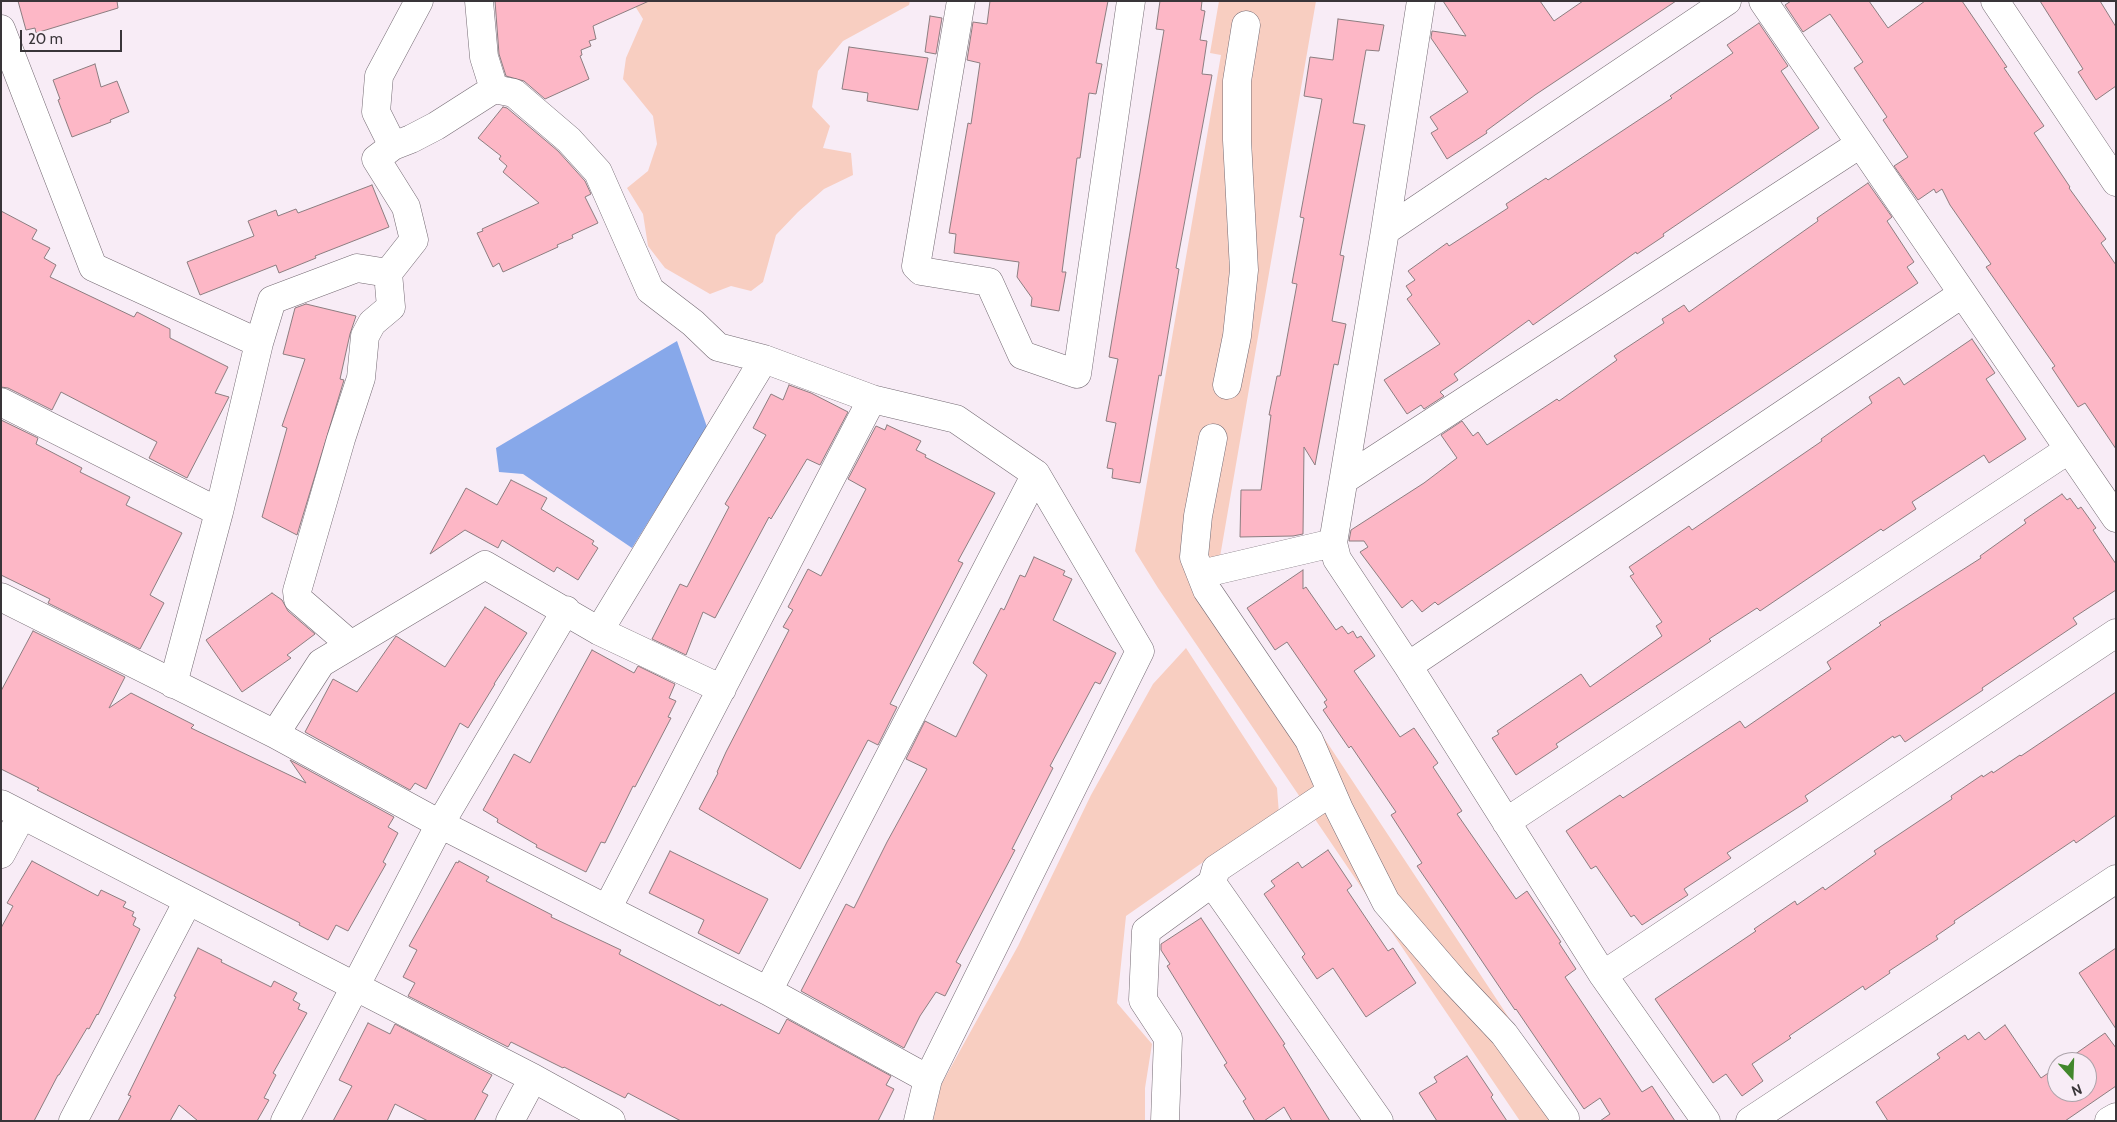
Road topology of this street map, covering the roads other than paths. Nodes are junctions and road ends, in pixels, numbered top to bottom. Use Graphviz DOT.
graph roads {
  1 [pos="419,1"];
  2 [pos="479,1"];
  3 [pos="961,1"];
  4 [pos="1131,1"];
  5 [pos="1421,1"];
  6 [pos="1727,1"];
  7 [pos="1763,1"];
  8 [pos="1995,1"];
  9 [pos="1246,25"];
  10 [pos="3,45"];
  11 [pos="494,89"];
  12 [pos="1860,144"];
  13 [pos="393,146"];
  14 [pos="2116,182"];
  15 [pos="1385,231"];
  16 [pos="388,273"];
  17 [pos="1962,294"];
  18 [pos="259,343"];
  19 [pos="764,359"];
  20 [pos="1227,385"];
  21 [pos="872,399"];
  22 [pos="1,402"];
  23 [pos="1213,438"];
  24 [pos="2068,450"];
  25 [pos="1036,474"];
  26 [pos="1344,479"];
  27 [pos="219,512"];
  28 [pos="2116,518"];
  29 [pos="1333,543"];
  30 [pos="1201,574"];
  31 [pos="1,597"];
  32 [pos="566,610"];
  33 [pos="599,631"];
  34 [pos="2116,633"];
  35 [pos="350,645"];
  36 [pos="1408,666"];
  37 [pos="173,684"];
  38 [pos="722,689"];
  39 [pos="275,734"];
  40 [pos="1331,792"];
  41 [pos="12,809"];
  42 [pos="1506,822"];
  43 [pos="440,824"];
  44 [pos="1,854"];
  45 [pos="2116,879"];
  46 [pos="1212,883"];
  47 [pos="188,901"];
  48 [pos="607,909"];
  49 [pos="1603,975"];
  50 [pos="354,987"];
  51 [pos="768,991"];
  52 [pos="533,1078"];
  53 [pos="928,1079"];
  54 [pos="2116,1116"];
  55 [pos="1565,1118"];
  56 [pos="73,1121"];
  57 [pos="285,1121"];
  58 [pos="510,1121"];
  59 [pos="611,1121"];
  60 [pos="918,1121"];
  61 [pos="1165,1121"];
  62 [pos="1379,1121"];
  63 [pos="1706,1121"];
  64 [pos="1750,1121"];
  65 [pos="2109,1121"];
  1 -- 13 [label="street"];
  2 -- 11 [label="street"];
  3 -- 4 [label="street"];
  5 -- 15 [label="street"];
  6 -- 15 [label="street"];
  7 -- 12 [label="street"];
  8 -- 14 [label="street"];
  9 -- 20 [label="street"];
  10 -- 18 [label="street"];
  11 -- 13 [label="street"];
  11 -- 19 [label="street"];
  12 -- 17 [label="street"];
  12 -- 26 [label="street"];
  13 -- 16 [label="street"];
  15 -- 26 [label="street"];
  16 -- 18 [label="street"];
  16 -- 35 [label="street"];
  17 -- 24 [label="street"];
  17 -- 36 [label="street"];
  18 -- 27 [label="street"];
  19 -- 21 [label="street"];
  19 -- 33 [label="street"];
  21 -- 25 [label="street"];
  21 -- 38 [label="street"];
  22 -- 27 [label="street"];
  23 -- 30 [label="street"];
  24 -- 28 [label="street"];
  24 -- 42 [label="street"];
  25 -- 51 [label="street"];
  25 -- 53 [label="street"];
  26 -- 29 [label="street"];
  27 -- 37 [label="street"];
  29 -- 30 [label="street"];
  29 -- 36 [label="street"];
  30 -- 40 [label="street"];
  31 -- 37 [label="street"];
  32 -- 33 [label="street"];
  32 -- 35 [label="street"];
  32 -- 43 [label="street"];
  33 -- 38 [label="street"];
  34 -- 49 [label="street"];
  35 -- 39 [label="street"];
  36 -- 42 [label="street"];
  37 -- 39 [label="street"];
  38 -- 48 [label="street"];
  39 -- 43 [label="street"];
  40 -- 46 [label="street"];
  40 -- 55 [label="street"];
  41 -- 44 [label="street"];
  41 -- 47 [label="street"];
  42 -- 49 [label="street"];
  43 -- 48 [label="street"];
  43 -- 50 [label="street"];
  45 -- 64 [label="street"];
  46 -- 61 [label="street"];
  46 -- 62 [label="street"];
  47 -- 50 [label="street"];
  47 -- 56 [label="street"];
  48 -- 51 [label="street"];
  49 -- 63 [label="street"];
  50 -- 52 [label="street"];
  50 -- 57 [label="street"];
  51 -- 53 [label="street"];
  52 -- 58 [label="street"];
  52 -- 59 [label="street"];
  53 -- 60 [label="street"];
  54 -- 65 [label="street"];
}
